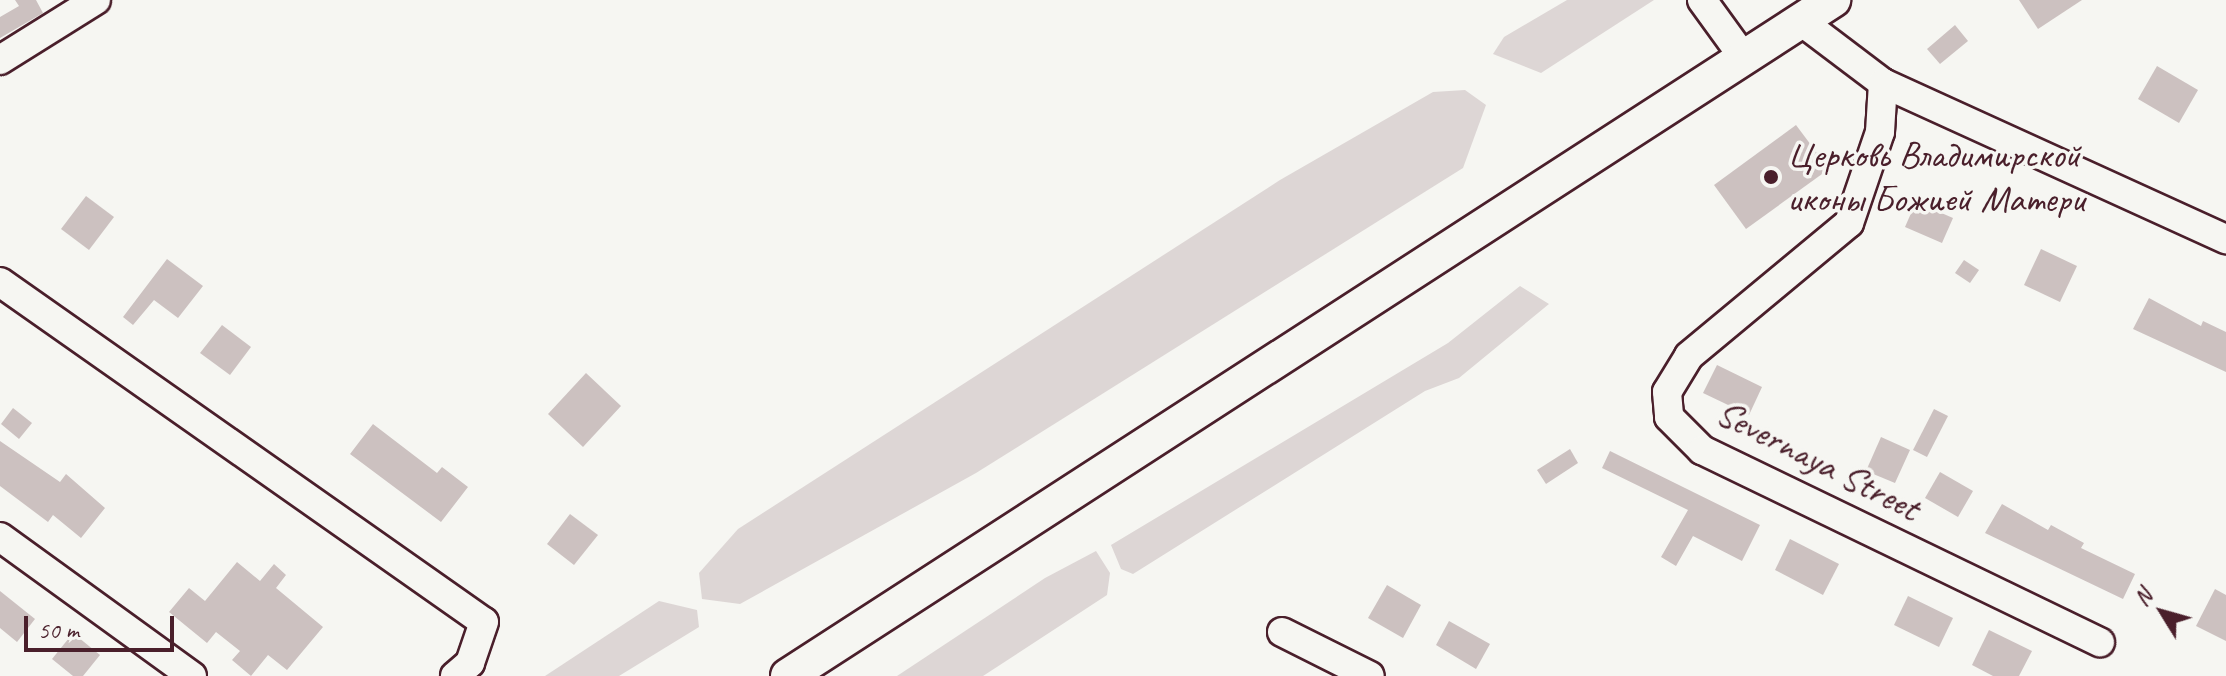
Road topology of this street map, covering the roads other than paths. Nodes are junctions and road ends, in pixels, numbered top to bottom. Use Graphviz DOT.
graph roads {
  1 [pos="96,0"];
  2 [pos="1702,0"];
  3 [pos="1833,0"];
  4 [pos="1801,21"];
  5 [pos="1744,58"];
  6 [pos="0,60"];
  7 [pos="1883,83"];
  8 [pos="2226,239"];
  9 [pos="0,282"];
  10 [pos="0,537"];
  11 [pos="1282,632"];
  12 [pos="2100,642"];
  13 [pos="192,676"];
  14 [pos="455,676"];
  15 [pos="788,676"];
  16 [pos="1370,676"];
  1 -- 6 [label="street"];
  2 -- 5 [label="street"];
  3 -- 4 [label="main road"];
  4 -- 5 [label="main road"];
  4 -- 7 [label="street"];
  5 -- 15 [label="main road"];
  7 -- 8 [label="street"];
  7 -- 12 [label="street, Severnaya Street"];
  9 -- 14 [label="street"];
  10 -- 13 [label="street"];
  11 -- 16 [label="street"];
}
